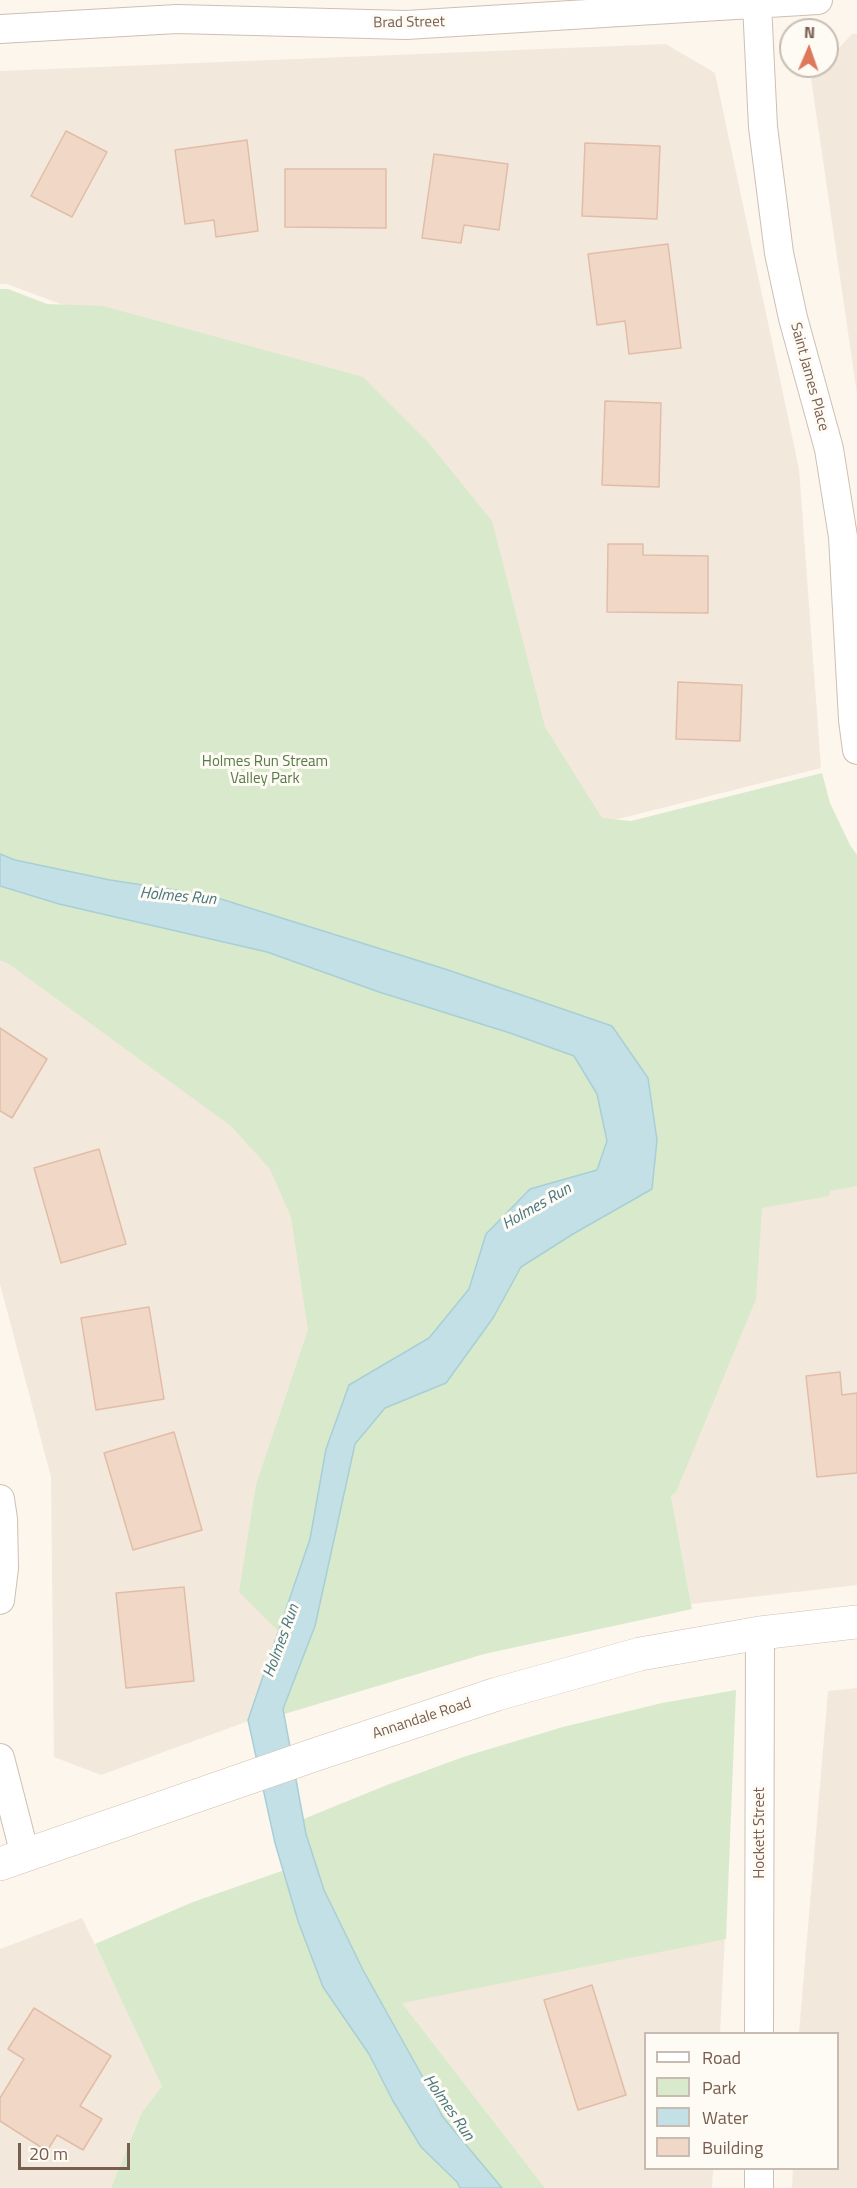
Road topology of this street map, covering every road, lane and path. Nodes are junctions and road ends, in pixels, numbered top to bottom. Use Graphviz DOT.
graph roads {
  1 [pos="818,0"];
  2 [pos="757,4"];
  3 [pos="0,29"];
  4 [pos="857,750"];
  5 [pos="0,1499"];
  6 [pos="0,1600"];
  7 [pos="857,1622"];
  8 [pos="759,1633"];
  9 [pos="0,1758"];
  10 [pos="12,1860"];
  11 [pos="759,2032"];
  12 [pos="759,2170"];
  13 [pos="759,2188"];
  1 -- 2 [label="street, Brad Street"];
  2 -- 3 [label="street, Brad Street"];
  2 -- 4 [label="street, Saint James Place"];
  5 -- 6 [label="street"];
  7 -- 8 [label="main road, Annandale Road"];
  8 -- 10 [label="main road, Annandale Road"];
  8 -- 11 [label="street, Hockett Street"];
  9 -- 10 [label="street"];
  12 -- 13 [label="street"];
}
